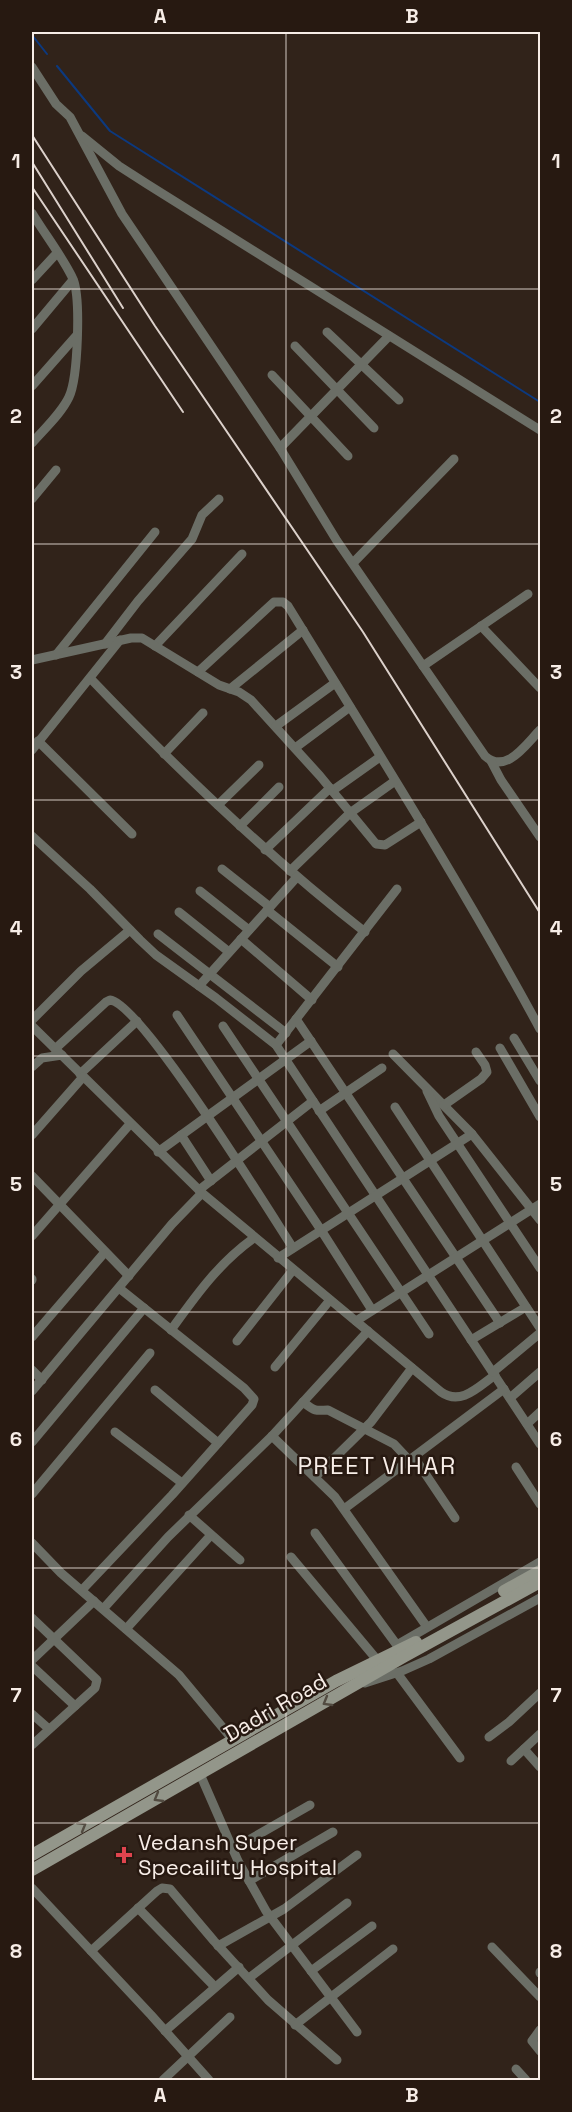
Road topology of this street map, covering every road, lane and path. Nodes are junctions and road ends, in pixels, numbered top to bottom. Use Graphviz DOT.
graph roads {
  1 [pos="32,67"];
  2 [pos="80,135"];
  3 [pos="32,213"];
  4 [pos="41,228"];
  5 [pos="32,233"];
  6 [pos="57,253"];
  7 [pos="32,280"];
  8 [pos="73,280"];
  9 [pos="32,329"];
  10 [pos="327,332"];
  11 [pos="77,335"];
  12 [pos="389,336"];
  13 [pos="296,346"];
  14 [pos="361,364"];
  15 [pos="35,374"];
  16 [pos="272,375"];
  17 [pos="32,386"];
  18 [pos="336,390"];
  19 [pos="399,400"];
  20 [pos="310,416"];
  21 [pos="374,429"];
  22 [pos="540,430"];
  23 [pos="32,443"];
  24 [pos="280,448"];
  25 [pos="348,456"];
  26 [pos="454,459"];
  27 [pos="56,470"];
  28 [pos="32,499"];
  29 [pos="219,499"];
  30 [pos="155,532"];
  31 [pos="242,554"];
  32 [pos="353,563"];
  33 [pos="528,594"];
  34 [pos="481,626"];
  35 [pos="303,630"];
  36 [pos="120,640"];
  37 [pos="105,644"];
  38 [pos="155,646"];
  39 [pos="56,655"];
  40 [pos="32,660"];
  41 [pos="423,666"];
  42 [pos="198,672"];
  43 [pos="90,678"];
  44 [pos="335,683"];
  45 [pos="539,683"];
  46 [pos="230,689"];
  47 [pos="350,707"];
  48 [pos="204,713"];
  49 [pos="276,726"];
  50 [pos="540,730"];
  51 [pos="38,741"];
  52 [pos="295,748"];
  53 [pos="32,750"];
  54 [pos="164,754"];
  55 [pos="380,757"];
  56 [pos="491,761"];
  57 [pos="259,765"];
  58 [pos="395,781"];
  59 [pos="279,788"];
  60 [pos="331,789"];
  61 [pos="218,805"];
  62 [pos="350,813"];
  63 [pos="421,822"];
  64 [pos="240,826"];
  65 [pos="539,832"];
  66 [pos="132,834"];
  67 [pos="32,836"];
  68 [pos="265,850"];
  69 [pos="222,869"];
  70 [pos="293,874"];
  71 [pos="397,889"];
  72 [pos="200,891"];
  73 [pos="269,908"];
  74 [pos="179,912"];
  75 [pos="130,930"];
  76 [pos="249,930"];
  77 [pos="365,932"];
  78 [pos="158,934"];
  79 [pos="241,939"];
  80 [pos="229,952"];
  81 [pos="338,967"];
  82 [pos="210,974"];
  83 [pos="199,986"];
  84 [pos="312,1000"];
  85 [pos="177,1015"];
  86 [pos="32,1020"];
  87 [pos="296,1020"];
  88 [pos="137,1021"];
  89 [pos="32,1026"];
  90 [pos="224,1026"];
  91 [pos="540,1029"];
  92 [pos="286,1033"];
  93 [pos="514,1038"];
  94 [pos="311,1041"];
  95 [pos="276,1045"];
  96 [pos="500,1048"];
  97 [pos="58,1052"];
  98 [pos="476,1052"];
  99 [pos="393,1054"];
  100 [pos="286,1059"];
  101 [pos="32,1067"];
  102 [pos="382,1068"];
  103 [pos="81,1076"];
  104 [pos="259,1079"];
  105 [pos="540,1081"];
  106 [pos="426,1087"];
  107 [pos="345,1093"];
  108 [pos="233,1098"];
  109 [pos="313,1101"];
  110 [pos="444,1105"];
  111 [pos="395,1107"];
  112 [pos="319,1111"];
  113 [pos="206,1116"];
  114 [pos="540,1117"];
  115 [pos="287,1122"];
  116 [pos="130,1124"];
  117 [pos="472,1134"];
  118 [pos="32,1135"];
  119 [pos="181,1135"];
  120 [pos="262,1141"];
  121 [pos="457,1143"];
  122 [pos="158,1152"];
  123 [pos="237,1161"];
  124 [pos="429,1161"];
  125 [pos="403,1177"];
  126 [pos="210,1181"];
  127 [pos="34,1183"];
  128 [pos="200,1192"];
  129 [pos="375,1195"];
  130 [pos="59,1205"];
  131 [pos="536,1206"];
  132 [pos="348,1212"];
  133 [pos="540,1220"];
  134 [pos="509,1223"];
  135 [pos="321,1230"];
  136 [pos="32,1236"];
  137 [pos="254,1238"];
  138 [pos="482,1240"];
  139 [pos="293,1248"];
  140 [pos="105,1252"];
  141 [pos="278,1258"];
  142 [pos="454,1258"];
  143 [pos="540,1268"];
  144 [pos="293,1270"];
  145 [pos="428,1275"];
  146 [pos="129,1276"];
  147 [pos="119,1288"];
  148 [pos="401,1292"];
  149 [pos="330,1300"];
  150 [pos="526,1307"];
  151 [pos="144,1308"];
  152 [pos="372,1310"];
  153 [pos="356,1321"];
  154 [pos="500,1323"];
  155 [pos="540,1328"];
  156 [pos="171,1330"];
  157 [pos="368,1331"];
  158 [pos="540,1333"];
  159 [pos="429,1334"];
  160 [pos="32,1337"];
  161 [pos="471,1340"];
  162 [pos="237,1341"];
  163 [pos="150,1353"];
  164 [pos="275,1367"];
  165 [pos="412,1368"];
  166 [pos="32,1370"];
  167 [pos="540,1372"];
  168 [pos="494,1374"];
  169 [pos="42,1380"];
  170 [pos="504,1389"];
  171 [pos="155,1390"];
  172 [pos="32,1391"];
  173 [pos="510,1398"];
  174 [pos="303,1402"];
  175 [pos="540,1412"];
  176 [pos="527,1424"];
  177 [pos="366,1428"];
  178 [pos="115,1432"];
  179 [pos="272,1436"];
  180 [pos="32,1443"];
  181 [pos="218,1443"];
  182 [pos="540,1444"];
  183 [pos="412,1458"];
  184 [pos="516,1467"];
  185 [pos="315,1477"];
  186 [pos="182,1483"];
  187 [pos="32,1494"];
  188 [pos="540,1504"];
  189 [pos="344,1509"];
  190 [pos="189,1515"];
  191 [pos="455,1518"];
  192 [pos="315,1533"];
  193 [pos="211,1535"];
  194 [pos="32,1543"];
  195 [pos="291,1557"];
  196 [pos="240,1560"];
  197 [pos="540,1572"];
  198 [pos="81,1590"];
  199 [pos="540,1598"];
  200 [pos="94,1601"];
  201 [pos="103,1609"];
  202 [pos="32,1618"];
  203 [pos="427,1627"];
  204 [pos="126,1629"];
  205 [pos="54,1639"];
  206 [pos="398,1647"];
  207 [pos="32,1660"];
  208 [pos="378,1661"];
  209 [pos="32,1666"];
  210 [pos="397,1673"];
  211 [pos="354,1686"];
  212 [pos="540,1693"];
  213 [pos="75,1706"];
  214 [pos="32,1714"];
  215 [pos="49,1730"];
  216 [pos="540,1734"];
  217 [pos="489,1737"];
  218 [pos="233,1740"];
  219 [pos="32,1745"];
  220 [pos="525,1749"];
  221 [pos="460,1758"];
  222 [pos="511,1761"];
  223 [pos="540,1767"];
  224 [pos="200,1774"];
  225 [pos="310,1805"];
  226 [pos="333,1832"];
  227 [pos="233,1849"];
  228 [pos="32,1855"];
  229 [pos="357,1855"];
  230 [pos="32,1870"];
  231 [pos="249,1881"];
  232 [pos="32,1888"];
  233 [pos="347,1903"];
  234 [pos="138,1908"];
  235 [pos="270,1917"];
  236 [pos="372,1926"];
  237 [pos="218,1946"];
  238 [pos="291,1946"];
  239 [pos="492,1947"];
  240 [pos="393,1949"];
  241 [pos="91,1951"];
  242 [pos="239,1967"];
  243 [pos="311,1971"];
  244 [pos="249,1978"];
  245 [pos="215,1987"];
  246 [pos="331,1997"];
  247 [pos="540,1997"];
  248 [pos="230,2017"];
  249 [pos="295,2025"];
  250 [pos="540,2030"];
  251 [pos="165,2031"];
  252 [pos="357,2032"];
  253 [pos="540,2051"];
  254 [pos="188,2058"];
  255 [pos="337,2060"];
  256 [pos="516,2069"];
  257 [pos="163,2080"];
  258 [pos="209,2080"];
  259 [pos="526,2080"];
  1 -- 2 [label="street"];
  2 -- 12 [label="street"];
  2 -- 24 [label="street"];
  3 -- 4 [label="street"];
  4 -- 5 [label="street"];
  4 -- 6 [label="street"];
  6 -- 7 [label="street"];
  6 -- 8 [label="street"];
  8 -- 9 [label="street"];
  8 -- 11 [label="street"];
  10 -- 14 [label="street"];
  11 -- 15 [label="street"];
  11 -- 23 [label="street"];
  12 -- 14 [label="street"];
  12 -- 22 [label="street"];
  13 -- 18 [label="street"];
  14 -- 18 [label="street"];
  14 -- 19 [label="street"];
  15 -- 17 [label="street"];
  16 -- 20 [label="street"];
  18 -- 20 [label="street"];
  18 -- 21 [label="street"];
  20 -- 24 [label="street"];
  20 -- 25 [label="street"];
  24 -- 32 [label="street"];
  26 -- 32 [label="street"];
  27 -- 28 [label="street"];
  29 -- 37 [label="street"];
  30 -- 39 [label="street"];
  31 -- 38 [label="street"];
  32 -- 41 [label="street"];
  33 -- 34 [label="street"];
  34 -- 41 [label="street"];
  34 -- 45 [label="street"];
  35 -- 42 [label="street"];
  35 -- 44 [label="street"];
  35 -- 46 [label="street"];
  36 -- 37 [label="street"];
  36 -- 38 [label="street"];
  36 -- 43 [label="street"];
  37 -- 39 [label="street"];
  38 -- 42 [label="street"];
  39 -- 40 [label="street"];
  41 -- 56 [label="street"];
  42 -- 46 [label="street"];
  43 -- 51 [label="street"];
  43 -- 54 [label="street"];
  44 -- 47 [label="street"];
  44 -- 49 [label="street"];
  46 -- 49 [label="street"];
  47 -- 52 [label="street"];
  47 -- 55 [label="street"];
  48 -- 54 [label="street"];
  49 -- 52 [label="street"];
  50 -- 56 [label="street"];
  51 -- 53 [label="street"];
  51 -- 66 [label="street"];
  52 -- 60 [label="street"];
  54 -- 61 [label="street"];
  55 -- 58 [label="street"];
  55 -- 60 [label="street"];
  56 -- 65 [label="street"];
  57 -- 61 [label="street"];
  58 -- 62 [label="street"];
  58 -- 63 [label="street"];
  59 -- 64 [label="street"];
  60 -- 62 [label="street"];
  60 -- 68 [label="street"];
  61 -- 64 [label="street"];
  62 -- 63 [label="street"];
  62 -- 70 [label="street"];
  63 -- 91 [label="street"];
  64 -- 68 [label="street"];
  67 -- 75 [label="street"];
  68 -- 70 [label="street"];
  69 -- 73 [label="street"];
  70 -- 73 [label="street"];
  70 -- 77 [label="street"];
  71 -- 77 [label="street"];
  72 -- 76 [label="street"];
  73 -- 76 [label="street"];
  73 -- 81 [label="street"];
  74 -- 80 [label="street"];
  75 -- 83 [label="street"];
  75 -- 86 [label="street"];
  76 -- 79 [label="street"];
  77 -- 81 [label="street"];
  78 -- 82 [label="street"];
  79 -- 80 [label="street"];
  79 -- 84 [label="street"];
  80 -- 82 [label="street"];
  81 -- 84 [label="street"];
  82 -- 83 [label="street"];
  82 -- 92 [label="street"];
  83 -- 95 [label="street"];
  84 -- 87 [label="street"];
  85 -- 108 [label="street"];
  87 -- 92 [label="street"];
  87 -- 94 [label="street"];
  88 -- 97 [label="street"];
  88 -- 103 [label="street"];
  88 -- 113 [label="street"];
  89 -- 97 [label="street"];
  90 -- 104 [label="street"];
  92 -- 95 [label="street"];
  93 -- 105 [label="street"];
  94 -- 100 [label="street"];
  94 -- 107 [label="street"];
  95 -- 100 [label="street"];
  96 -- 114 [label="street"];
  97 -- 101 [label="street"];
  97 -- 103 [label="street"];
  98 -- 110 [label="street"];
  99 -- 106 [label="street"];
  100 -- 104 [label="street"];
  100 -- 109 [label="street"];
  102 -- 107 [label="street"];
  103 -- 116 [label="street"];
  103 -- 118 [label="street"];
  104 -- 108 [label="street"];
  104 -- 115 [label="street"];
  106 -- 110 [label="street"];
  106 -- 121 [label="street"];
  107 -- 112 [label="street"];
  107 -- 125 [label="street"];
  108 -- 113 [label="street"];
  108 -- 120 [label="street"];
  109 -- 112 [label="street"];
  109 -- 115 [label="street"];
  110 -- 117 [label="street"];
  111 -- 124 [label="street"];
  112 -- 129 [label="street"];
  113 -- 119 [label="street"];
  113 -- 123 [label="street"];
  115 -- 120 [label="street"];
  115 -- 132 [label="street"];
  116 -- 122 [label="street"];
  116 -- 130 [label="street"];
  117 -- 121 [label="street"];
  117 -- 131 [label="street"];
  119 -- 122 [label="street"];
  119 -- 126 [label="street"];
  120 -- 123 [label="street"];
  120 -- 135 [label="street"];
  121 -- 124 [label="street"];
  121 -- 134 [label="street"];
  122 -- 128 [label="street"];
  123 -- 126 [label="street"];
  123 -- 139 [label="street"];
  124 -- 125 [label="street"];
  124 -- 138 [label="street"];
  125 -- 129 [label="street"];
  125 -- 142 [label="street"];
  126 -- 128 [label="street"];
  127 -- 130 [label="street"];
  128 -- 137 [label="street"];
  128 -- 146 [label="street"];
  129 -- 132 [label="street"];
  129 -- 145 [label="street"];
  130 -- 136 [label="street"];
  130 -- 140 [label="street"];
  131 -- 133 [label="street"];
  131 -- 134 [label="street"];
  132 -- 135 [label="street"];
  132 -- 148 [label="street"];
  134 -- 138 [label="street"];
  134 -- 143 [label="street"];
  135 -- 139 [label="street"];
  135 -- 152 [label="street"];
  137 -- 141 [label="street"];
  137 -- 156 [label="street"];
  138 -- 142 [label="street"];
  138 -- 150 [label="street"];
  139 -- 141 [label="street"];
  140 -- 146 [label="street"];
  140 -- 160 [label="street"];
  141 -- 144 [label="street"];
  142 -- 145 [label="street"];
  142 -- 154 [label="street"];
  144 -- 149 [label="street"];
  144 -- 162 [label="street"];
  145 -- 148 [label="street"];
  145 -- 161 [label="street"];
  146 -- 147 [label="street"];
  147 -- 151 [label="street"];
  147 -- 169 [label="street"];
  148 -- 152 [label="street"];
  148 -- 159 [label="street"];
  149 -- 153 [label="street"];
  149 -- 164 [label="street"];
  150 -- 154 [label="street"];
  150 -- 155 [label="street"];
  151 -- 156 [label="street"];
  151 -- 180 [label="street"];
  152 -- 153 [label="street"];
  153 -- 157 [label="street"];
  154 -- 161 [label="street"];
  156 -- 181 [label="street"];
  157 -- 165 [label="street"];
  157 -- 174 [label="street"];
  158 -- 168 [label="street"];
  161 -- 168 [label="street"];
  163 -- 187 [label="street"];
  165 -- 168 [label="street"];
  165 -- 177 [label="street"];
  166 -- 169 [label="street"];
  167 -- 173 [label="street"];
  168 -- 170 [label="street"];
  169 -- 172 [label="street"];
  170 -- 173 [label="street"];
  170 -- 183 [label="street"];
  171 -- 181 [label="street"];
  173 -- 176 [label="street"];
  174 -- 177 [label="street"];
  174 -- 179 [label="street"];
  175 -- 176 [label="street"];
  176 -- 182 [label="street"];
  177 -- 183 [label="street"];
  177 -- 185 [label="street"];
  178 -- 186 [label="street"];
  179 -- 185 [label="street"];
  179 -- 190 [label="street"];
  181 -- 186 [label="street"];
  183 -- 189 [label="street"];
  183 -- 191 [label="street"];
  184 -- 188 [label="street"];
  185 -- 189 [label="street"];
  186 -- 198 [label="street"];
  189 -- 203 [label="street"];
  190 -- 193 [label="street"];
  190 -- 201 [label="street"];
  192 -- 206 [label="street"];
  193 -- 196 [label="street"];
  193 -- 204 [label="street"];
  194 -- 198 [label="street"];
  195 -- 208 [label="street"];
  197 -- 203 [label="street"];
  197 -- 206 [label="street, Dadri Road"];
  197 -- 211 [label="street, Dadri Road"];
  198 -- 200 [label="street"];
  199 -- 210 [label="street"];
  200 -- 201 [label="street"];
  200 -- 205 [label="street"];
  201 -- 204 [label="street"];
  202 -- 205 [label="street"];
  203 -- 206 [label="street"];
  204 -- 218 [label="street"];
  205 -- 207 [label="street"];
  205 -- 213 [label="street"];
  206 -- 208 [label="street, Dadri Road"];
  208 -- 218 [label="street, Dadri Road"];
  209 -- 213 [label="street"];
  210 -- 211 [label="street"];
  210 -- 221 [label="street"];
  211 -- 224 [label="street, Dadri Road, one-way"];
  212 -- 217 [label="street"];
  213 -- 215 [label="street"];
  214 -- 215 [label="street"];
  215 -- 219 [label="street"];
  216 -- 220 [label="street"];
  228 -- 218 [label="street, Dadri Road, one-way"];
  220 -- 222 [label="street"];
  220 -- 223 [label="street"];
  224 -- 227 [label="street"];
  224 -- 230 [label="street, Dadri Road, one-way"];
  225 -- 227 [label="street"];
  226 -- 231 [label="street"];
  227 -- 231 [label="street"];
  229 -- 235 [label="street"];
  231 -- 235 [label="street"];
  232 -- 241 [label="street"];
  233 -- 238 [label="street"];
  234 -- 237 [label="street"];
  234 -- 241 [label="street"];
  234 -- 245 [label="street"];
  235 -- 237 [label="street"];
  235 -- 238 [label="street"];
  236 -- 243 [label="street"];
  237 -- 242 [label="street"];
  238 -- 243 [label="street"];
  238 -- 244 [label="street"];
  239 -- 247 [label="street"];
  240 -- 246 [label="street"];
  241 -- 251 [label="street"];
  242 -- 244 [label="street"];
  242 -- 245 [label="street"];
  243 -- 246 [label="street"];
  244 -- 249 [label="street"];
  245 -- 251 [label="street"];
  246 -- 249 [label="street"];
  246 -- 252 [label="street"];
  248 -- 254 [label="street"];
  249 -- 255 [label="street"];
  250 -- 253 [label="street"];
  251 -- 254 [label="street"];
  254 -- 257 [label="street"];
  254 -- 258 [label="street"];
  256 -- 259 [label="street"];
}
